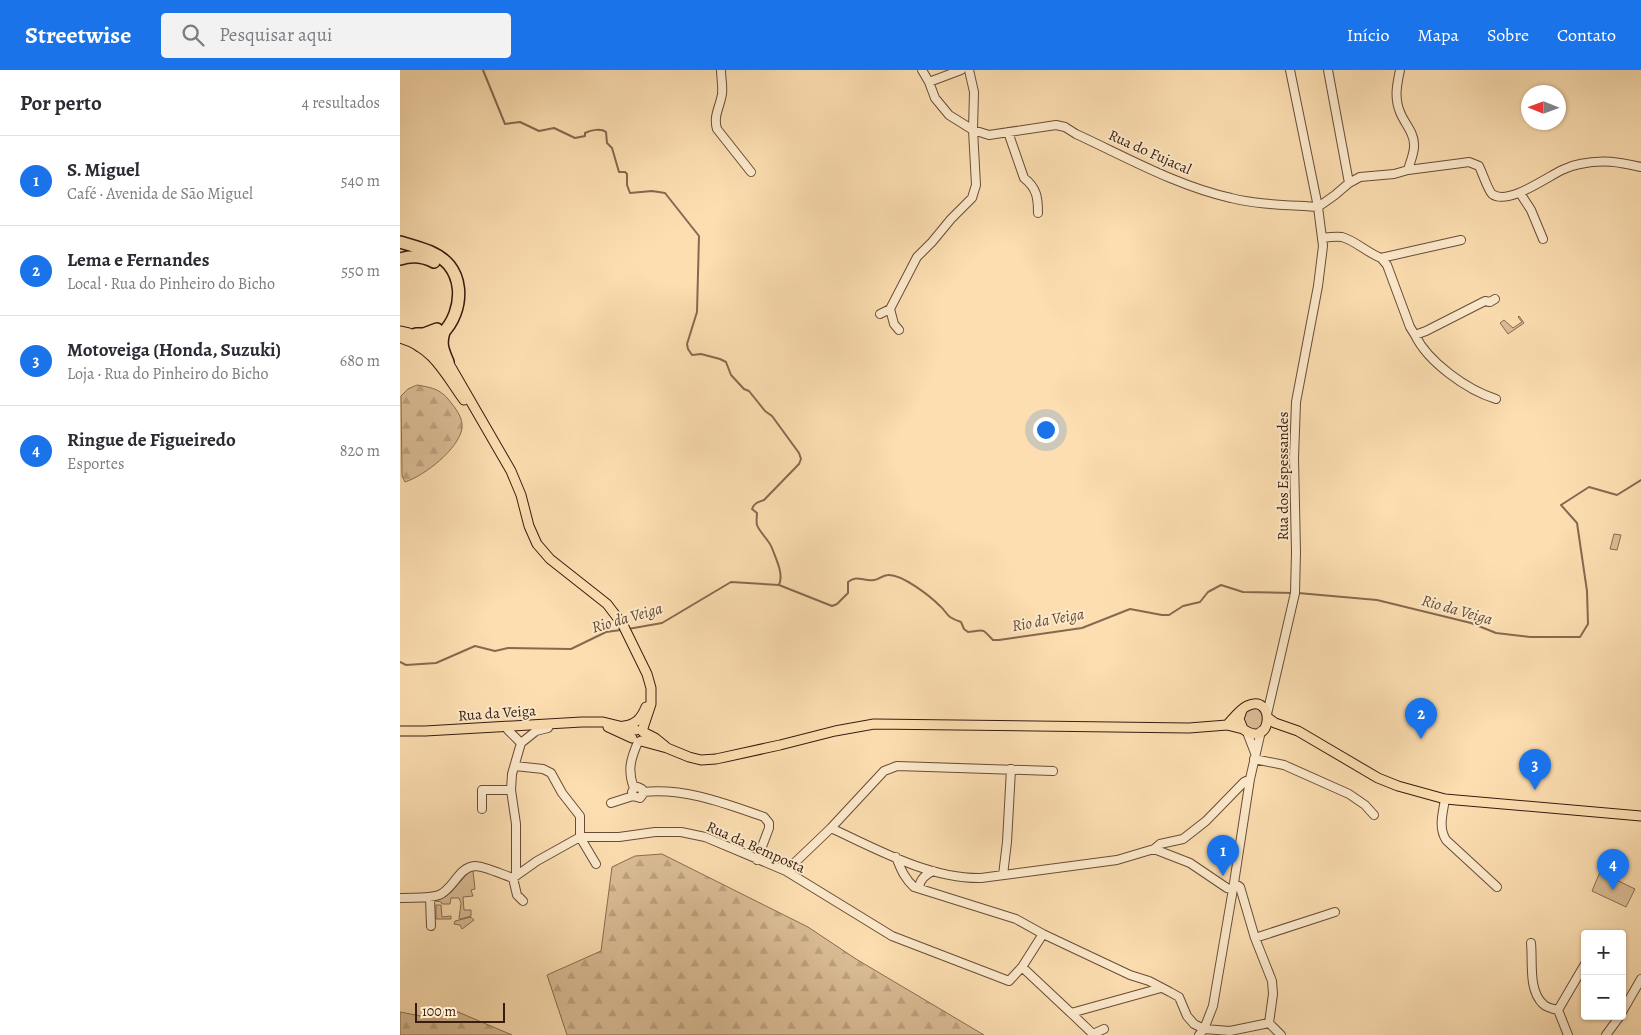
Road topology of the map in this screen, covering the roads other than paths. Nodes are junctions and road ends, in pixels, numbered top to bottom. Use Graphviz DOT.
graph roads {
  1 [pos="721,70"];
  2 [pos="922,70"];
  3 [pos="961,70"];
  4 [pos="969,70"];
  5 [pos="1290,70"];
  6 [pos="1328,70"];
  7 [pos="1400,70"];
  8 [pos="929,82"];
  9 [pos="973,130"];
  10 [pos="1008,132"];
  11 [pos="1641,166"];
  12 [pos="1408,170"];
  13 [pos="751,172"];
  14 [pos="1348,182"];
  15 [pos="1520,193"];
  16 [pos="1318,207"];
  17 [pos="1038,213"];
  18 [pos="1322,238"];
  19 [pos="1543,239"];
  20 [pos="1461,240"];
  21 [pos="400,242"];
  22 [pos="1381,258"];
  23 [pos="400,260"];
  24 [pos="1495,299"];
  25 [pos="890,309"];
  26 [pos="880,314"];
  27 [pos="441,330"];
  28 [pos="899,330"];
  29 [pos="400,331"];
  30 [pos="1415,335"];
  31 [pos="400,338"];
  32 [pos="423,343"];
  33 [pos="448,362"];
  34 [pos="1496,399"];
  35 [pos="493,441"];
  36 [pos="1273,684"];
  37 [pos="1255,704"];
  38 [pos="1242,710"];
  39 [pos="1268,716"];
  40 [pos="644,718"];
  41 [pos="596,722"];
  42 [pos="550,724"];
  43 [pos="1227,725"];
  44 [pos="624,726"];
  45 [pos="506,727"];
  46 [pos="1291,729"];
  47 [pos="400,731"];
  48 [pos="1245,731"];
  49 [pos="1262,731"];
  50 [pos="638,735"];
  51 [pos="655,738"];
  52 [pos="521,744"];
  53 [pos="667,748"];
  54 [pos="1255,757"];
  55 [pos="515,766"];
  56 [pos="1011,769"];
  57 [pos="1053,771"];
  58 [pos="1250,779"];
  59 [pos="511,790"];
  60 [pos="634,792"];
  61 [pos="1445,799"];
  62 [pos="611,803"];
  63 [pos="482,810"];
  64 [pos="1374,815"];
  65 [pos="1641,816"];
  66 [pos="831,828"];
  67 [pos="580,837"];
  68 [pos="1154,849"];
  69 [pos="896,857"];
  70 [pos="757,860"];
  71 [pos="596,864"];
  72 [pos="786,871"];
  73 [pos="933,871"];
  74 [pos="1003,875"];
  75 [pos="514,877"];
  76 [pos="1233,886"];
  77 [pos="1497,887"];
  78 [pos="919,888"];
  79 [pos="430,897"];
  80 [pos="400,898"];
  81 [pos="524,901"];
  82 [pos="1335,912"];
  83 [pos="431,926"];
  84 [pos="1043,934"];
  85 [pos="1256,938"];
  86 [pos="1532,943"];
  87 [pos="1022,967"];
  88 [pos="1581,971"];
  89 [pos="1641,979"];
  90 [pos="1161,988"];
  91 [pos="1626,1005"];
  92 [pos="1558,1010"];
  93 [pos="1071,1012"];
  94 [pos="1618,1020"];
  95 [pos="1270,1023"];
  96 [pos="1104,1029"];
  97 [pos="1201,1032"];
  98 [pos="1611,1034"];
  99 [pos="1282,1035"];
  100 [pos="1568,1035"];
  1 -- 13 [label="street"];
  2 -- 8 [label="street"];
  3 -- 8 [label="street"];
  4 -- 9 [label="street"];
  5 -- 16 [label="street, Rua dos Espessandes"];
  6 -- 14 [label="street"];
  7 -- 12 [label="street"];
  8 -- 9 [label="street"];
  9 -- 10 [label="street, Rua do Fujacal"];
  9 -- 25 [label="street"];
  10 -- 16 [label="street, Rua do Fujacal"];
  10 -- 17 [label="street"];
  11 -- 15 [label="street"];
  12 -- 14 [label="street"];
  12 -- 15 [label="street"];
  14 -- 16 [label="street"];
  15 -- 19 [label="street"];
  16 -- 18 [label="street, Rua dos Espessandes"];
  18 -- 22 [label="street"];
  18 -- 36 [label="street, Rua dos Espessandes"];
  20 -- 22 [label="street"];
  21 -- 27 [label="highway"];
  22 -- 30 [label="street"];
  23 -- 27 [label="highway"];
  24 -- 30 [label="street"];
  25 -- 26 [label="street"];
  25 -- 28 [label="street"];
  27 -- 32 [label="highway"];
  27 -- 32 [label="highway"];
  27 -- 33 [label="highway"];
  29 -- 32 [label="main road"];
  30 -- 34 [label="street"];
  31 -- 32 [label="main road"];
  32 -- 33 [label="main road"];
  32 -- 35 [label="main road"];
  33 -- 35 [label="main road"];
  35 -- 40 [label="main road"];
  36 -- 37 [label="street"];
  36 -- 39 [label="street, Rua dos Espessandes"];
  37 -- 38 [label="main road"];
  37 -- 39 [label="main road"];
  38 -- 43 [label="main road"];
  38 -- 48 [label="main road"];
  39 -- 46 [label="main road"];
  39 -- 49 [label="main road"];
  40 -- 44 [label="main road"];
  40 -- 50 [label="main road"];
  40 -- 51 [label="main road"];
  41 -- 42 [label="main road, Rua da Veiga"];
  41 -- 44 [label="main road, Rua da Veiga"];
  41 -- 50 [label="main road, Rua da Veiga"];
  42 -- 45 [label="main road, Rua da Veiga"];
  42 -- 52 [label="street"];
  43 -- 48 [label="main road"];
  43 -- 53 [label="main road"];
  44 -- 50 [label="main road, Rua da Veiga"];
  45 -- 47 [label="main road, Rua da Veiga"];
  45 -- 52 [label="street"];
  46 -- 49 [label="main road"];
  46 -- 61 [label="main road"];
  48 -- 49 [label="main road"];
  48 -- 54 [label="street"];
  49 -- 54 [label="street"];
  50 -- 51 [label="main road"];
  50 -- 53 [label="main road"];
  50 -- 60 [label="street"];
  51 -- 53 [label="main road"];
  52 -- 55 [label="street"];
  54 -- 58 [label="street"];
  54 -- 64 [label="street"];
  55 -- 59 [label="street"];
  55 -- 67 [label="street"];
  56 -- 57 [label="street"];
  56 -- 66 [label="street"];
  56 -- 74 [label="street"];
  58 -- 68 [label="street"];
  58 -- 76 [label="street"];
  59 -- 63 [label="street"];
  59 -- 75 [label="street"];
  60 -- 62 [label="street"];
  60 -- 70 [label="street"];
  61 -- 65 [label="main road"];
  61 -- 77 [label="street"];
  66 -- 69 [label="street"];
  66 -- 72 [label="street"];
  67 -- 70 [label="street, Rua da Bemposta"];
  67 -- 71 [label="street"];
  67 -- 75 [label="street"];
  68 -- 74 [label="street"];
  68 -- 76 [label="street"];
  69 -- 73 [label="street"];
  69 -- 78 [label="street"];
  70 -- 72 [label="street, Rua da Bemposta"];
  72 -- 87 [label="street, Rua da Bemposta"];
  73 -- 74 [label="street"];
  73 -- 78 [label="street"];
  75 -- 79 [label="street"];
  75 -- 81 [label="street"];
  76 -- 85 [label="street"];
  76 -- 97 [label="street"];
  78 -- 84 [label="street"];
  79 -- 80 [label="street"];
  79 -- 83 [label="street"];
  82 -- 85 [label="street"];
  84 -- 87 [label="street"];
  84 -- 90 [label="street"];
  85 -- 95 [label="street"];
  86 -- 92 [label="street"];
  87 -- 93 [label="street"];
  88 -- 92 [label="street"];
  89 -- 91 [label="street"];
  90 -- 93 [label="street"];
  90 -- 97 [label="street"];
  92 -- 100 [label="street"];
  93 -- 96 [label="street"];
  94 -- 98 [label="street"];
  95 -- 97 [label="street"];
  95 -- 99 [label="street"];
}
